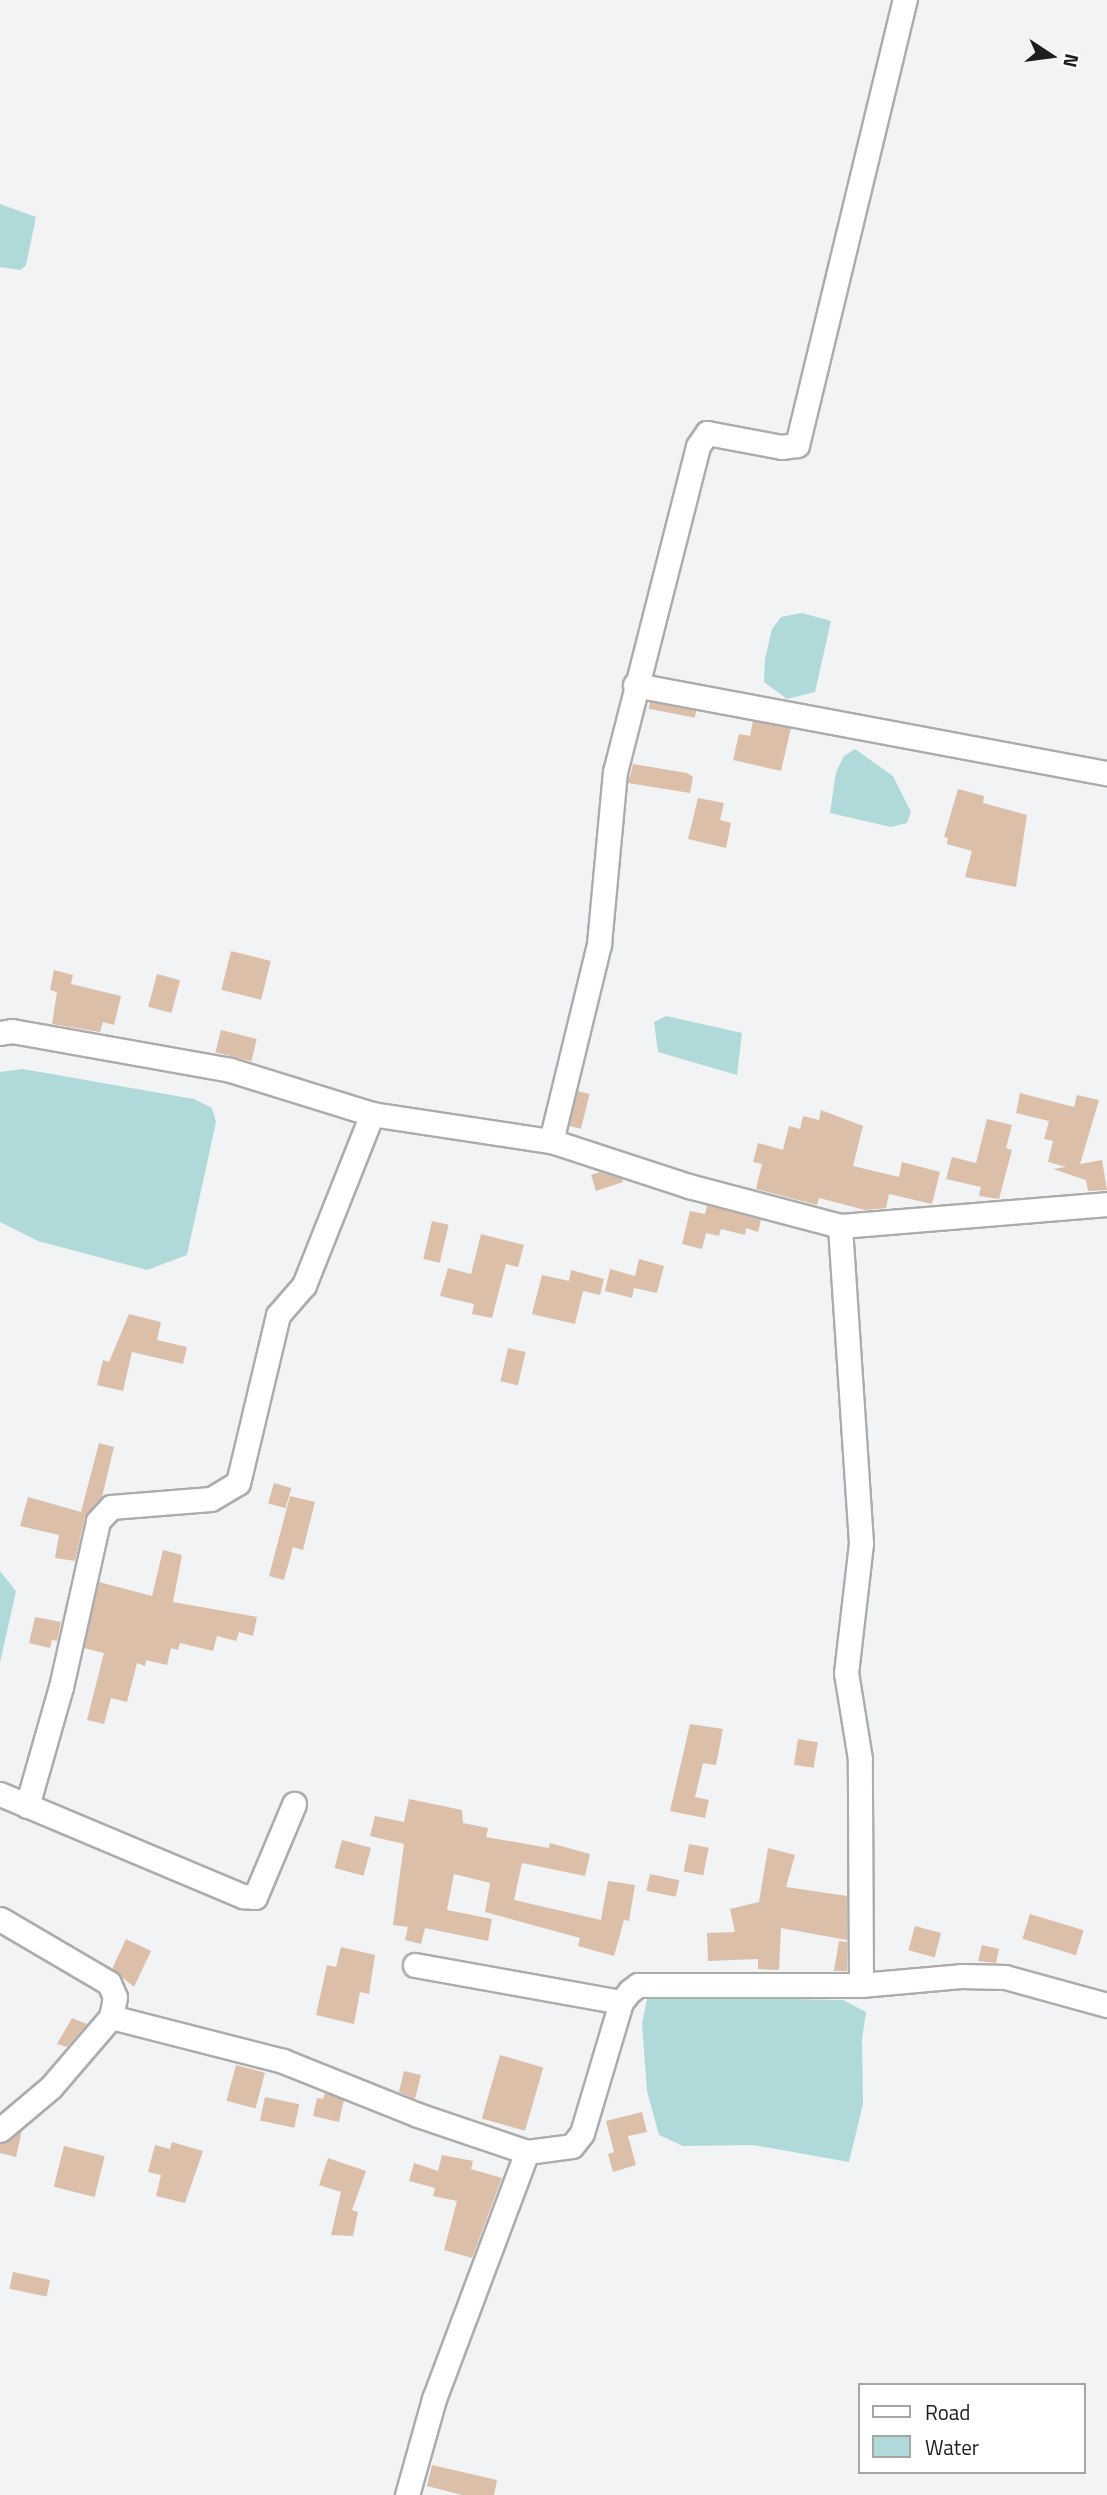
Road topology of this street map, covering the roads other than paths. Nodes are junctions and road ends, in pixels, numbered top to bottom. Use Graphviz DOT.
graph roads {
  1 [pos="905,0"];
  2 [pos="635,685"];
  3 [pos="1107,773"];
  4 [pos="0,1033"];
  5 [pos="372,1114"];
  6 [pos="551,1141"];
  7 [pos="1107,1204"];
  8 [pos="841,1226"];
  9 [pos="0,1794"];
  10 [pos="294,1804"];
  11 [pos="27,1806"];
  12 [pos="0,1919"];
  13 [pos="415,1965"];
  14 [pos="861,1985"];
  15 [pos="621,2002"];
  16 [pos="1107,2006"];
  17 [pos="111,2017"];
  18 [pos="0,2130"];
  19 [pos="527,2152"];
  20 [pos="407,2495"];
  1 -- 2 [label="street"];
  2 -- 3 [label="street"];
  2 -- 6 [label="street"];
  4 -- 5 [label="street"];
  5 -- 6 [label="street"];
  5 -- 11 [label="street"];
  6 -- 8 [label="street"];
  7 -- 8 [label="street"];
  8 -- 14 [label="street"];
  9 -- 11 [label="street"];
  10 -- 11 [label="street"];
  12 -- 17 [label="street"];
  13 -- 15 [label="street"];
  14 -- 15 [label="street"];
  14 -- 16 [label="street"];
  15 -- 19 [label="street"];
  17 -- 18 [label="street"];
  17 -- 19 [label="street"];
  19 -- 20 [label="street"];
}
